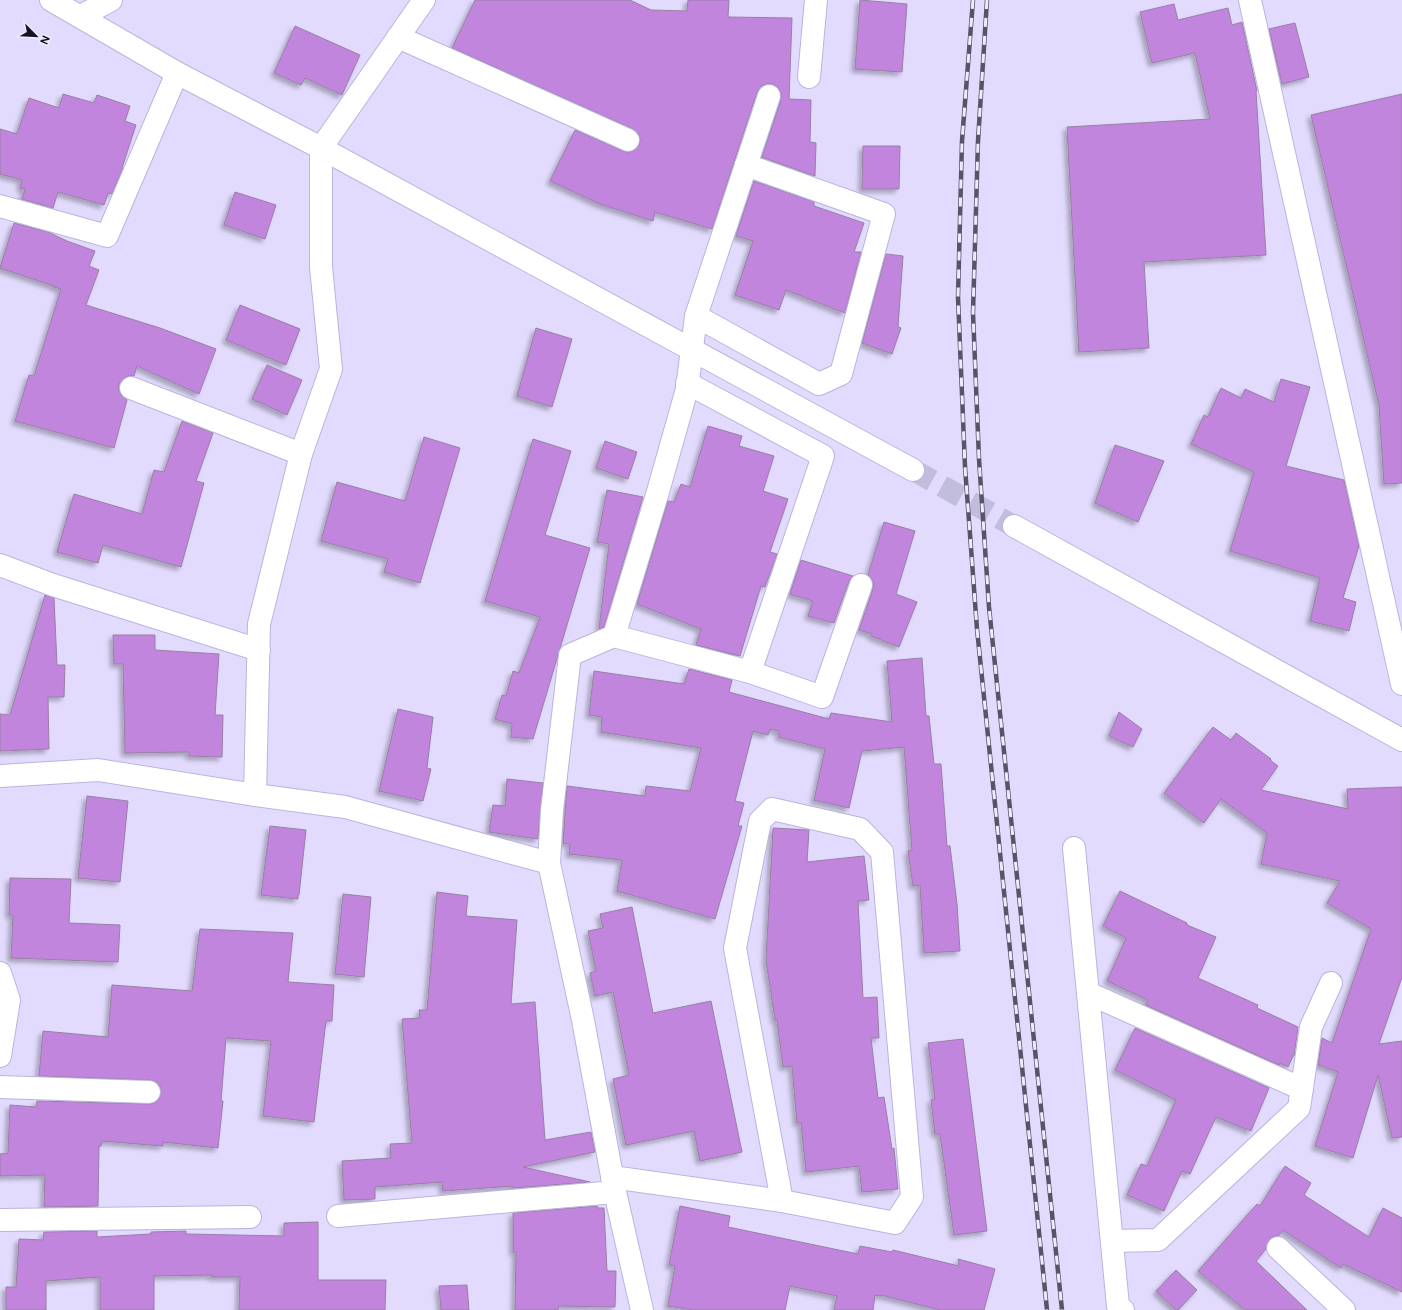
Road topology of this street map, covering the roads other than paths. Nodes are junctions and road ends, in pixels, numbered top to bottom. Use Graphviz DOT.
graph roads {
  1 [pos="51,0"];
  2 [pos="112,0"];
  3 [pos="424,0"];
  4 [pos="816,0"];
  5 [pos="1250,0"];
  6 [pos="81,16"];
  7 [pos="398,37"];
  8 [pos="177,73"];
  9 [pos="809,77"];
  10 [pos="769,96"];
  11 [pos="628,140"];
  12 [pos="321,148"];
  13 [pos="746,165"];
  14 [pos="0,206"];
  15 [pos="696,316"];
  16 [pos="693,349"];
  17 [pos="687,383"];
  18 [pos="131,388"];
  19 [pos="301,454"];
  20 [pos="913,470"];
  21 [pos="1014,526"];
  22 [pos="0,565"];
  23 [pos="861,586"];
  24 [pos="614,636"];
  25 [pos="259,650"];
  26 [pos="750,672"];
  27 [pos="1402,684"];
  28 [pos="1402,740"];
  29 [pos="0,776"];
  30 [pos="254,795"];
  31 [pos="1074,848"];
  32 [pos="548,863"];
  33 [pos="0,974"];
  34 [pos="1331,983"];
  35 [pos="1088,993"];
  36 [pos="0,1056"];
  37 [pos="0,1087"];
  38 [pos="1302,1089"];
  39 [pos="149,1092"];
  40 [pos="614,1184"];
  41 [pos="782,1201"];
  42 [pos="338,1216"];
  43 [pos="250,1217"];
  44 [pos="0,1220"];
  45 [pos="1112,1241"];
  46 [pos="1278,1248"];
  47 [pos="642,1310"];
  48 [pos="1123,1310"];
  49 [pos="1344,1310"];
  1 -- 6 [label="street"];
  2 -- 6 [label="street"];
  3 -- 7 [label="street"];
  4 -- 9 [label="street"];
  5 -- 27 [label="street"];
  6 -- 8 [label="street"];
  7 -- 11 [label="street"];
  7 -- 12 [label="street"];
  8 -- 12 [label="street"];
  8 -- 14 [label="street"];
  10 -- 13 [label="street"];
  12 -- 16 [label="street"];
  12 -- 19 [label="street"];
  13 -- 15 [label="street"];
  13 -- 15 [label="street"];
  15 -- 16 [label="street"];
  16 -- 17 [label="street"];
  16 -- 20 [label="street"];
  17 -- 24 [label="street"];
  17 -- 26 [label="street"];
  18 -- 19 [label="street"];
  19 -- 25 [label="street"];
  21 -- 28 [label="street"];
  22 -- 25 [label="street"];
  23 -- 26 [label="street"];
  24 -- 26 [label="street"];
  24 -- 32 [label="street"];
  25 -- 30 [label="street"];
  29 -- 30 [label="street"];
  30 -- 32 [label="street"];
  31 -- 35 [label="street"];
  32 -- 40 [label="street"];
  33 -- 36 [label="street"];
  34 -- 38 [label="street"];
  35 -- 38 [label="street"];
  35 -- 45 [label="street"];
  37 -- 39 [label="street"];
  38 -- 45 [label="street"];
  40 -- 41 [label="street"];
  40 -- 42 [label="street"];
  40 -- 47 [label="street"];
  41 -- 41 [label="street"];
  43 -- 44 [label="street"];
  45 -- 48 [label="street"];
  46 -- 49 [label="street"];
}
